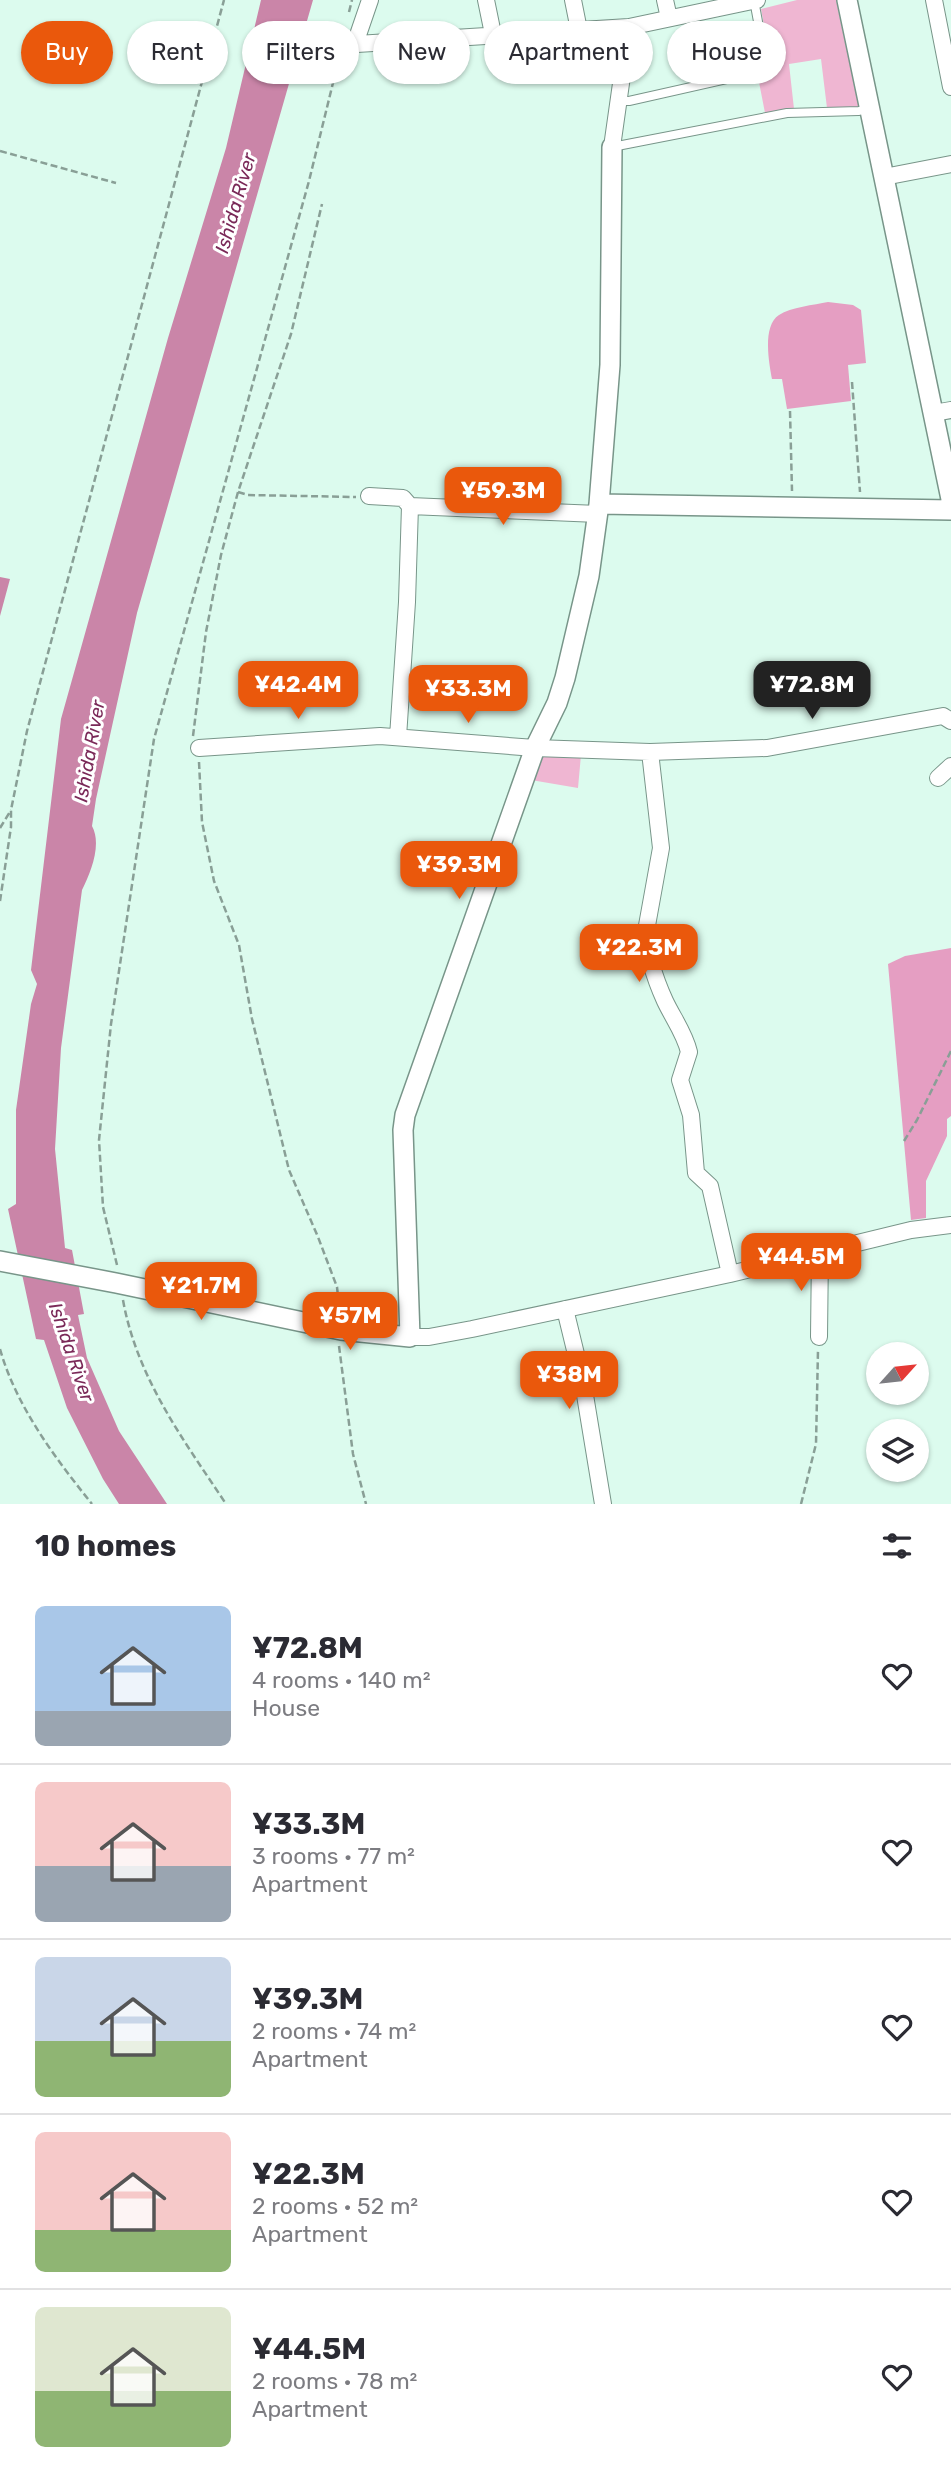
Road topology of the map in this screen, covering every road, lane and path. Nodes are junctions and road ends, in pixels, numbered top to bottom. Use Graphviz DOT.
graph roads {
  1 [pos="224,0"];
  2 [pos="370,0"];
  3 [pos="486,0"];
  4 [pos="573,0"];
  5 [pos="665,0"];
  6 [pos="755,0"];
  7 [pos="847,0"];
  8 [pos="934,0"];
  9 [pos="669,18"];
  10 [pos="490,21"];
  11 [pos="577,21"];
  12 [pos="653,22"];
  13 [pos="484,35"];
  14 [pos="333,84"];
  15 [pos="621,84"];
  16 [pos="951,87"];
  17 [pos="619,101"];
  18 [pos="870,108"];
  19 [pos="612,147"];
  20 [pos="0,151"];
  21 [pos="951,164"];
  22 [pos="884,177"];
  23 [pos="116,183"];
  24 [pos="322,204"];
  25 [pos="852,382"];
  26 [pos="790,411"];
  27 [pos="943,412"];
  28 [pos="238,492"];
  29 [pos="369,496"];
  30 [pos="951,499"];
  31 [pos="410,506"];
  32 [pos="792,508"];
  33 [pos="599,509"];
  34 [pos="861,509"];
  35 [pos="951,510"];
  36 [pos="951,721"];
  37 [pos="398,737"];
  38 [pos="199,748"];
  39 [pos="536,748"];
  40 [pos="650,752"];
  41 [pos="951,766"];
  42 [pos="938,778"];
  43 [pos="11,810"];
  44 [pos="0,828"];
  45 [pos="0,901"];
  46 [pos="951,1051"];
  47 [pos="904,1141"];
  48 [pos="951,1225"];
  49 [pos="820,1251"];
  50 [pos="0,1261"];
  51 [pos="730,1274"];
  52 [pos="119,1283"];
  53 [pos="565,1309"];
  54 [pos="341,1330"];
  55 [pos="410,1337"];
  56 [pos="818,1337"];
  57 [pos="0,1349"];
  58 [pos="92,1504"];
  59 [pos="226,1504"];
  60 [pos="366,1504"];
  61 [pos="603,1504"];
  62 [pos="801,1504"];
  1 -- 43 [label="path"];
  2 -- 13 [label="street"];
  3 -- 10 [label="street"];
  4 -- 11 [label="street"];
  5 -- 9 [label="street"];
  6 -- 9 [label="street"];
  6 -- 17 [label="lane"];
  7 -- 18 [label="street"];
  8 -- 16 [label="street"];
  9 -- 12 [label="street"];
  14 -- 52 [label="path"];
  15 -- 17 [label="street"];
  17 -- 19 [label="street"];
  18 -- 19 [label="lane"];
  18 -- 22 [label="street"];
  19 -- 33 [label="street"];
  20 -- 23 [label="path"];
  21 -- 22 [label="street"];
  22 -- 27 [label="street"];
  24 -- 28 [label="path"];
  25 -- 34 [label="path"];
  26 -- 32 [label="path"];
  27 -- 30 [label="street"];
  28 -- 29 [label="path"];
  28 -- 38 [label="path"];
  29 -- 31 [label="street"];
  31 -- 33 [label="street"];
  31 -- 37 [label="street"];
  32 -- 33 [label="street"];
  32 -- 34 [label="street"];
  33 -- 39 [label="street"];
  34 -- 35 [label="street"];
  36 -- 40 [label="street"];
  37 -- 38 [label="street"];
  37 -- 39 [label="street"];
  38 -- 54 [label="path"];
  39 -- 40 [label="street"];
  39 -- 55 [label="street"];
  40 -- 51 [label="street"];
  41 -- 42 [label="street"];
  43 -- 44 [label="path"];
  43 -- 45 [label="path"];
  46 -- 47 [label="path"];
  48 -- 49 [label="street"];
  49 -- 51 [label="street"];
  49 -- 56 [label="street"];
  50 -- 52 [label="street"];
  51 -- 53 [label="street"];
  52 -- 54 [label="street"];
  52 -- 59 [label="path"];
  53 -- 55 [label="street"];
  53 -- 61 [label="street"];
  54 -- 55 [label="street"];
  54 -- 60 [label="path"];
  56 -- 62 [label="path"];
  57 -- 58 [label="path"];
}
